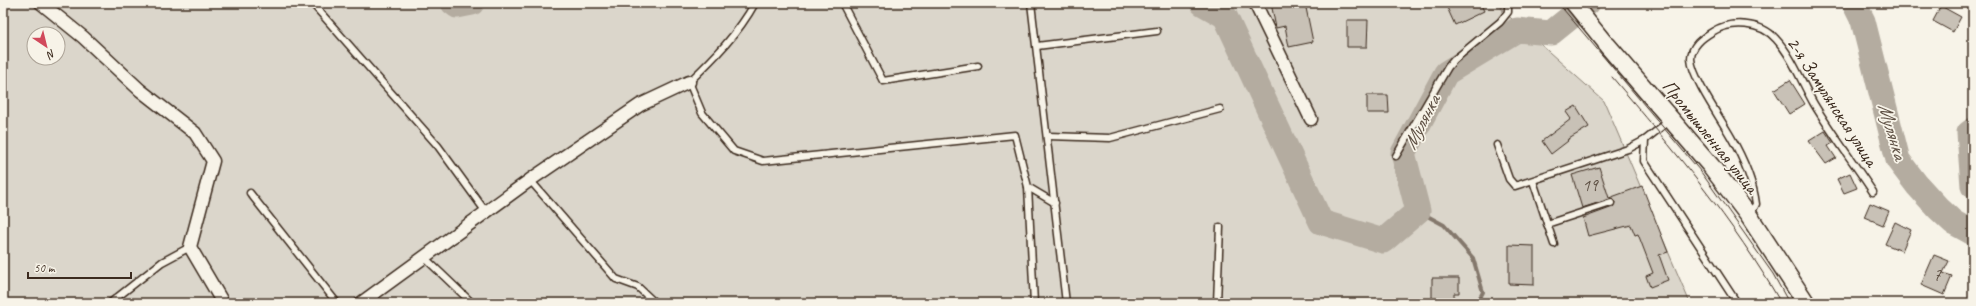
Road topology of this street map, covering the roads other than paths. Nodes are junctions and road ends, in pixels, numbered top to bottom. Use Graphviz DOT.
graph roads {
  1 [pos="40,3"];
  2 [pos="312,3"];
  3 [pos="755,3"];
  4 [pos="842,3"];
  5 [pos="1031,3"];
  6 [pos="1255,3"];
  7 [pos="1508,3"];
  8 [pos="1573,3"];
  9 [pos="1157,31"];
  10 [pos="1607,44"];
  11 [pos="1037,46"];
  12 [pos="978,66"];
  13 [pos="689,82"];
  14 [pos="1220,109"];
  15 [pos="1671,119"];
  16 [pos="1311,120"];
  17 [pos="1048,136"];
  18 [pos="1645,140"];
  19 [pos="1497,145"];
  20 [pos="1396,156"];
  21 [pos="530,180"];
  22 [pos="1533,181"];
  23 [pos="1028,187"];
  24 [pos="1873,192"];
  25 [pos="250,194"];
  26 [pos="1054,203"];
  27 [pos="1611,203"];
  28 [pos="486,212"];
  29 [pos="1749,216"];
  30 [pos="1547,224"];
  31 [pos="1220,227"];
  32 [pos="1554,244"];
  33 [pos="190,247"];
  34 [pos="425,258"];
  35 [pos="110,303"];
  36 [pos="223,303"];
  37 [pos="337,303"];
  38 [pos="361,303"];
  39 [pos="472,303"];
  40 [pos="655,303"];
  41 [pos="1034,303"];
  42 [pos="1066,303"];
  43 [pos="1217,303"];
  44 [pos="1737,303"];
  45 [pos="1806,303"];
  1 -- 33 [label="street"];
  2 -- 28 [label="lane"];
  3 -- 13 [label="lane"];
  4 -- 12 [label="lane"];
  5 -- 11 [label="lane"];
  6 -- 16 [label="street"];
  7 -- 20 [label="lane"];
  8 -- 10 [label="street, Промышленная улица"];
  9 -- 11 [label="lane"];
  10 -- 15 [label="main road, Промышленная улица"];
  11 -- 17 [label="lane"];
  13 -- 21 [label="street"];
  13 -- 23 [label="lane"];
  14 -- 17 [label="lane"];
  15 -- 18 [label="lane"];
  15 -- 29 [label="main road, Промышленная улица"];
  17 -- 26 [label="lane"];
  18 -- 22 [label="lane"];
  18 -- 44 [label="lane"];
  19 -- 22 [label="lane"];
  21 -- 28 [label="street"];
  21 -- 40 [label="lane"];
  22 -- 30 [label="lane"];
  23 -- 26 [label="lane"];
  23 -- 41 [label="lane"];
  24 -- 29 [label="lane, 2-я Замулянская улица"];
  25 -- 37 [label="lane"];
  26 -- 42 [label="lane"];
  27 -- 30 [label="lane"];
  28 -- 34 [label="street"];
  29 -- 45 [label="main road, Промышленная улица"];
  30 -- 32 [label="lane"];
  31 -- 43 [label="lane"];
  33 -- 35 [label="lane"];
  33 -- 36 [label="street"];
  34 -- 38 [label="street"];
  34 -- 39 [label="lane"];
}
